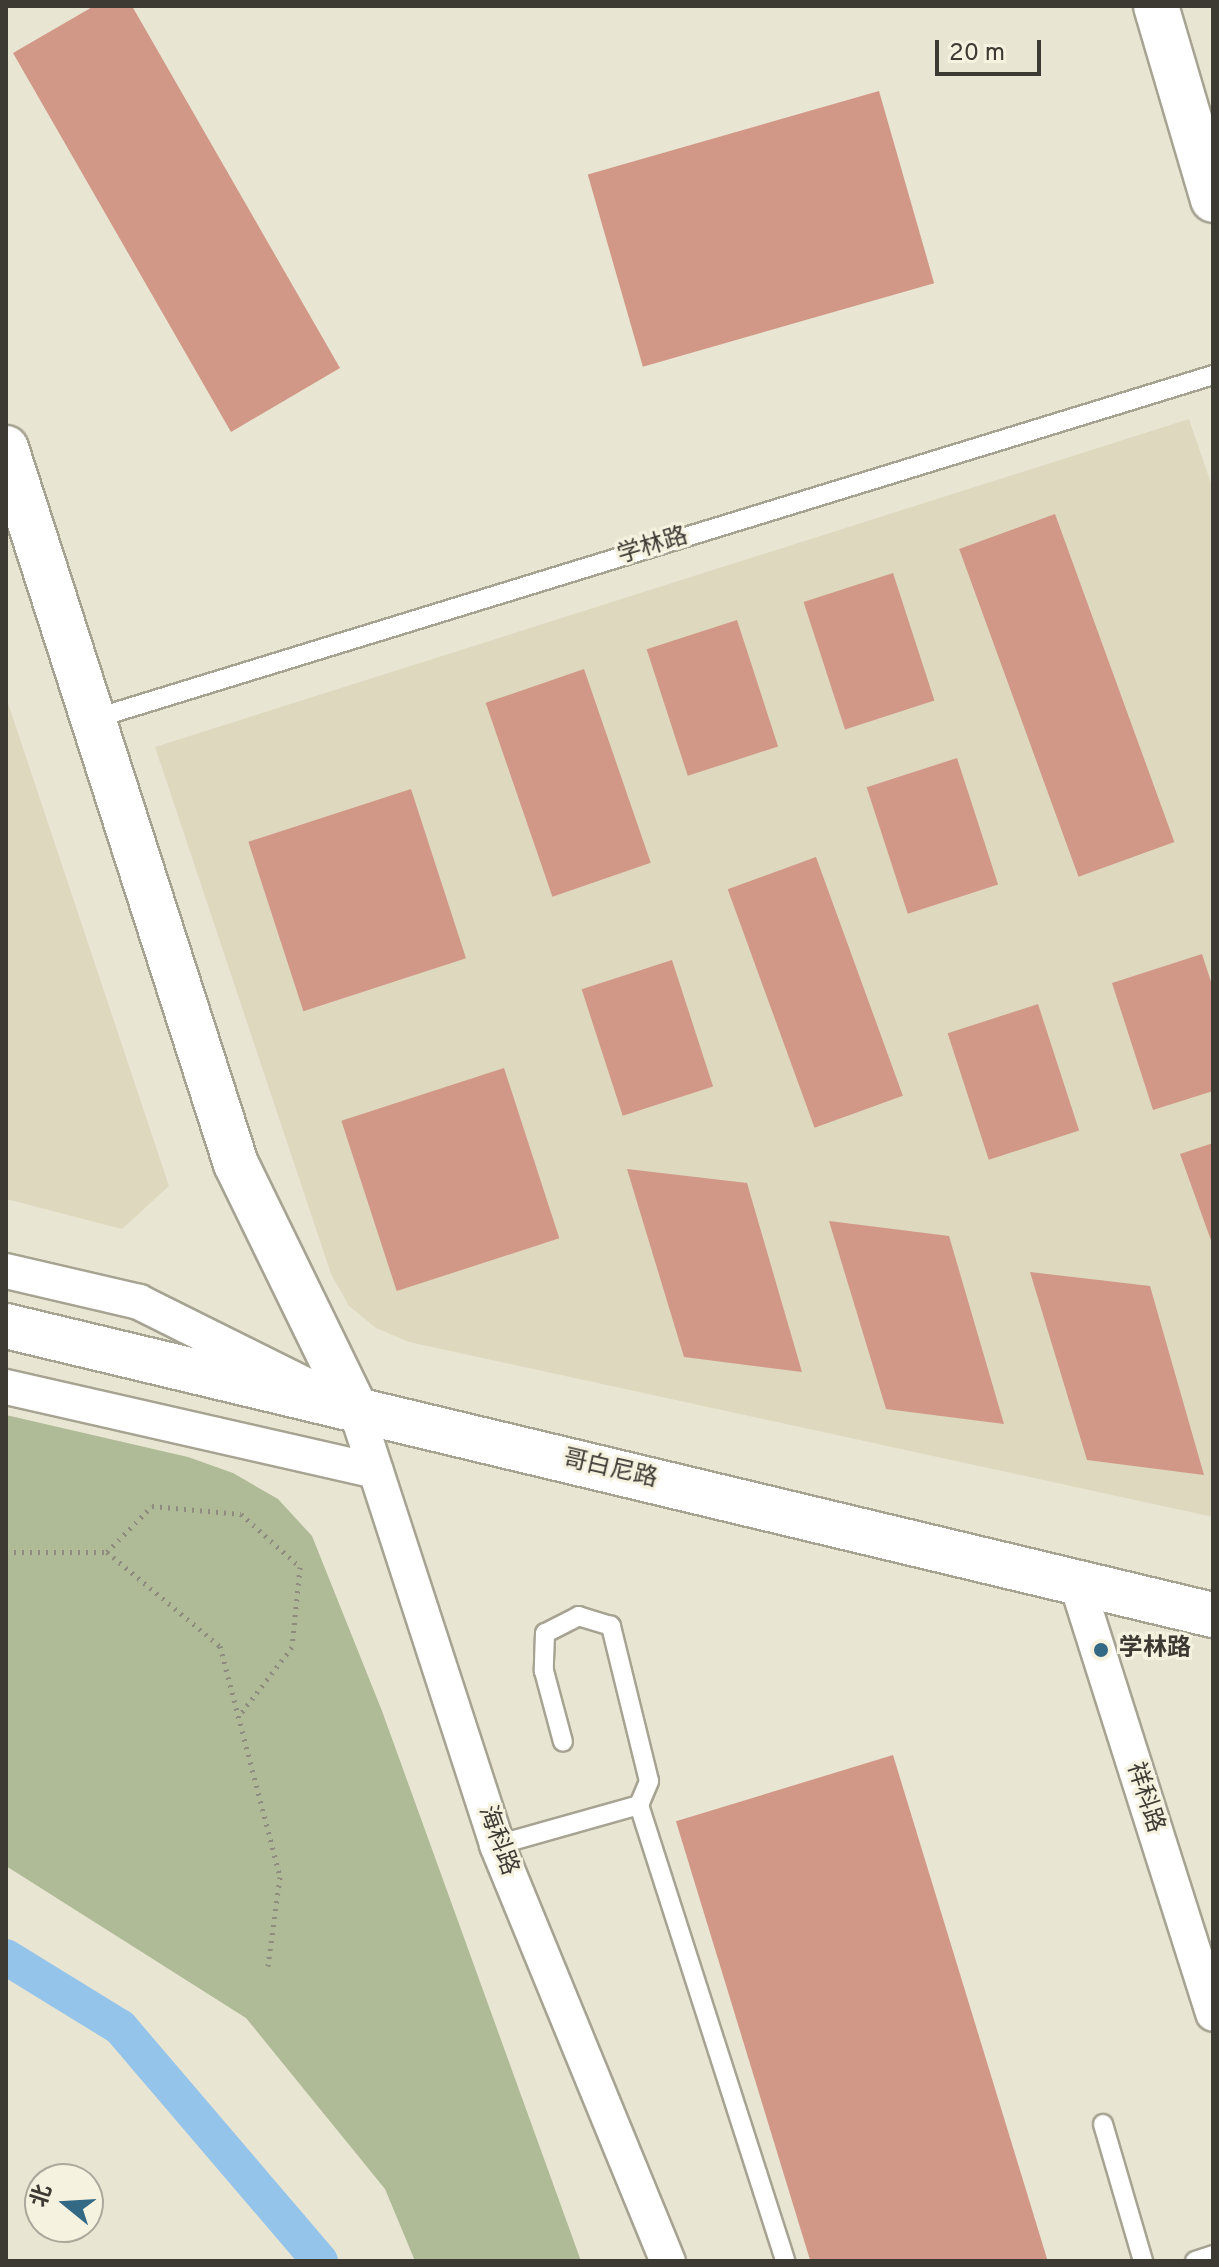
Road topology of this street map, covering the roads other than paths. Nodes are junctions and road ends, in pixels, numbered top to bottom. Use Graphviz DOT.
graph roads {
  1 [pos="1156,6"];
  2 [pos="1213,200"];
  3 [pos="1213,375"];
  4 [pos="6,448"];
  5 [pos="93,719"];
  6 [pos="6,1271"];
  7 [pos="6,1326"];
  8 [pos="6,1387"];
  9 [pos="356,1410"];
  10 [pos="376,1471"];
  11 [pos="1076,1581"];
  12 [pos="1213,1615"];
  13 [pos="563,1742"];
  14 [pos="639,1805"];
  15 [pos="497,1845"];
  16 [pos="1213,2014"];
  17 [pos="1103,2124"];
  18 [pos="1213,2255"];
  19 [pos="668,2261"];
  20 [pos="785,2261"];
  21 [pos="1143,2261"];
  22 [pos="1195,2261"];
  1 -- 2 [label="street"];
  3 -- 5 [label="lane, 学林路"];
  4 -- 5 [label="street"];
  5 -- 9 [label="street"];
  6 -- 9 [label="street"];
  7 -- 9 [label="street, 哥白尼路"];
  8 -- 10 [label="street"];
  9 -- 10 [label="street, 海科路"];
  9 -- 11 [label="street, 哥白尼路"];
  10 -- 15 [label="street, 海科路"];
  11 -- 12 [label="street, 哥白尼路"];
  11 -- 16 [label="street, 祥科路"];
  13 -- 14 [label="lane"];
  14 -- 15 [label="lane"];
  14 -- 20 [label="lane"];
  15 -- 19 [label="street, 海科路"];
  17 -- 21 [label="lane"];
  18 -- 22 [label="lane"];
}
